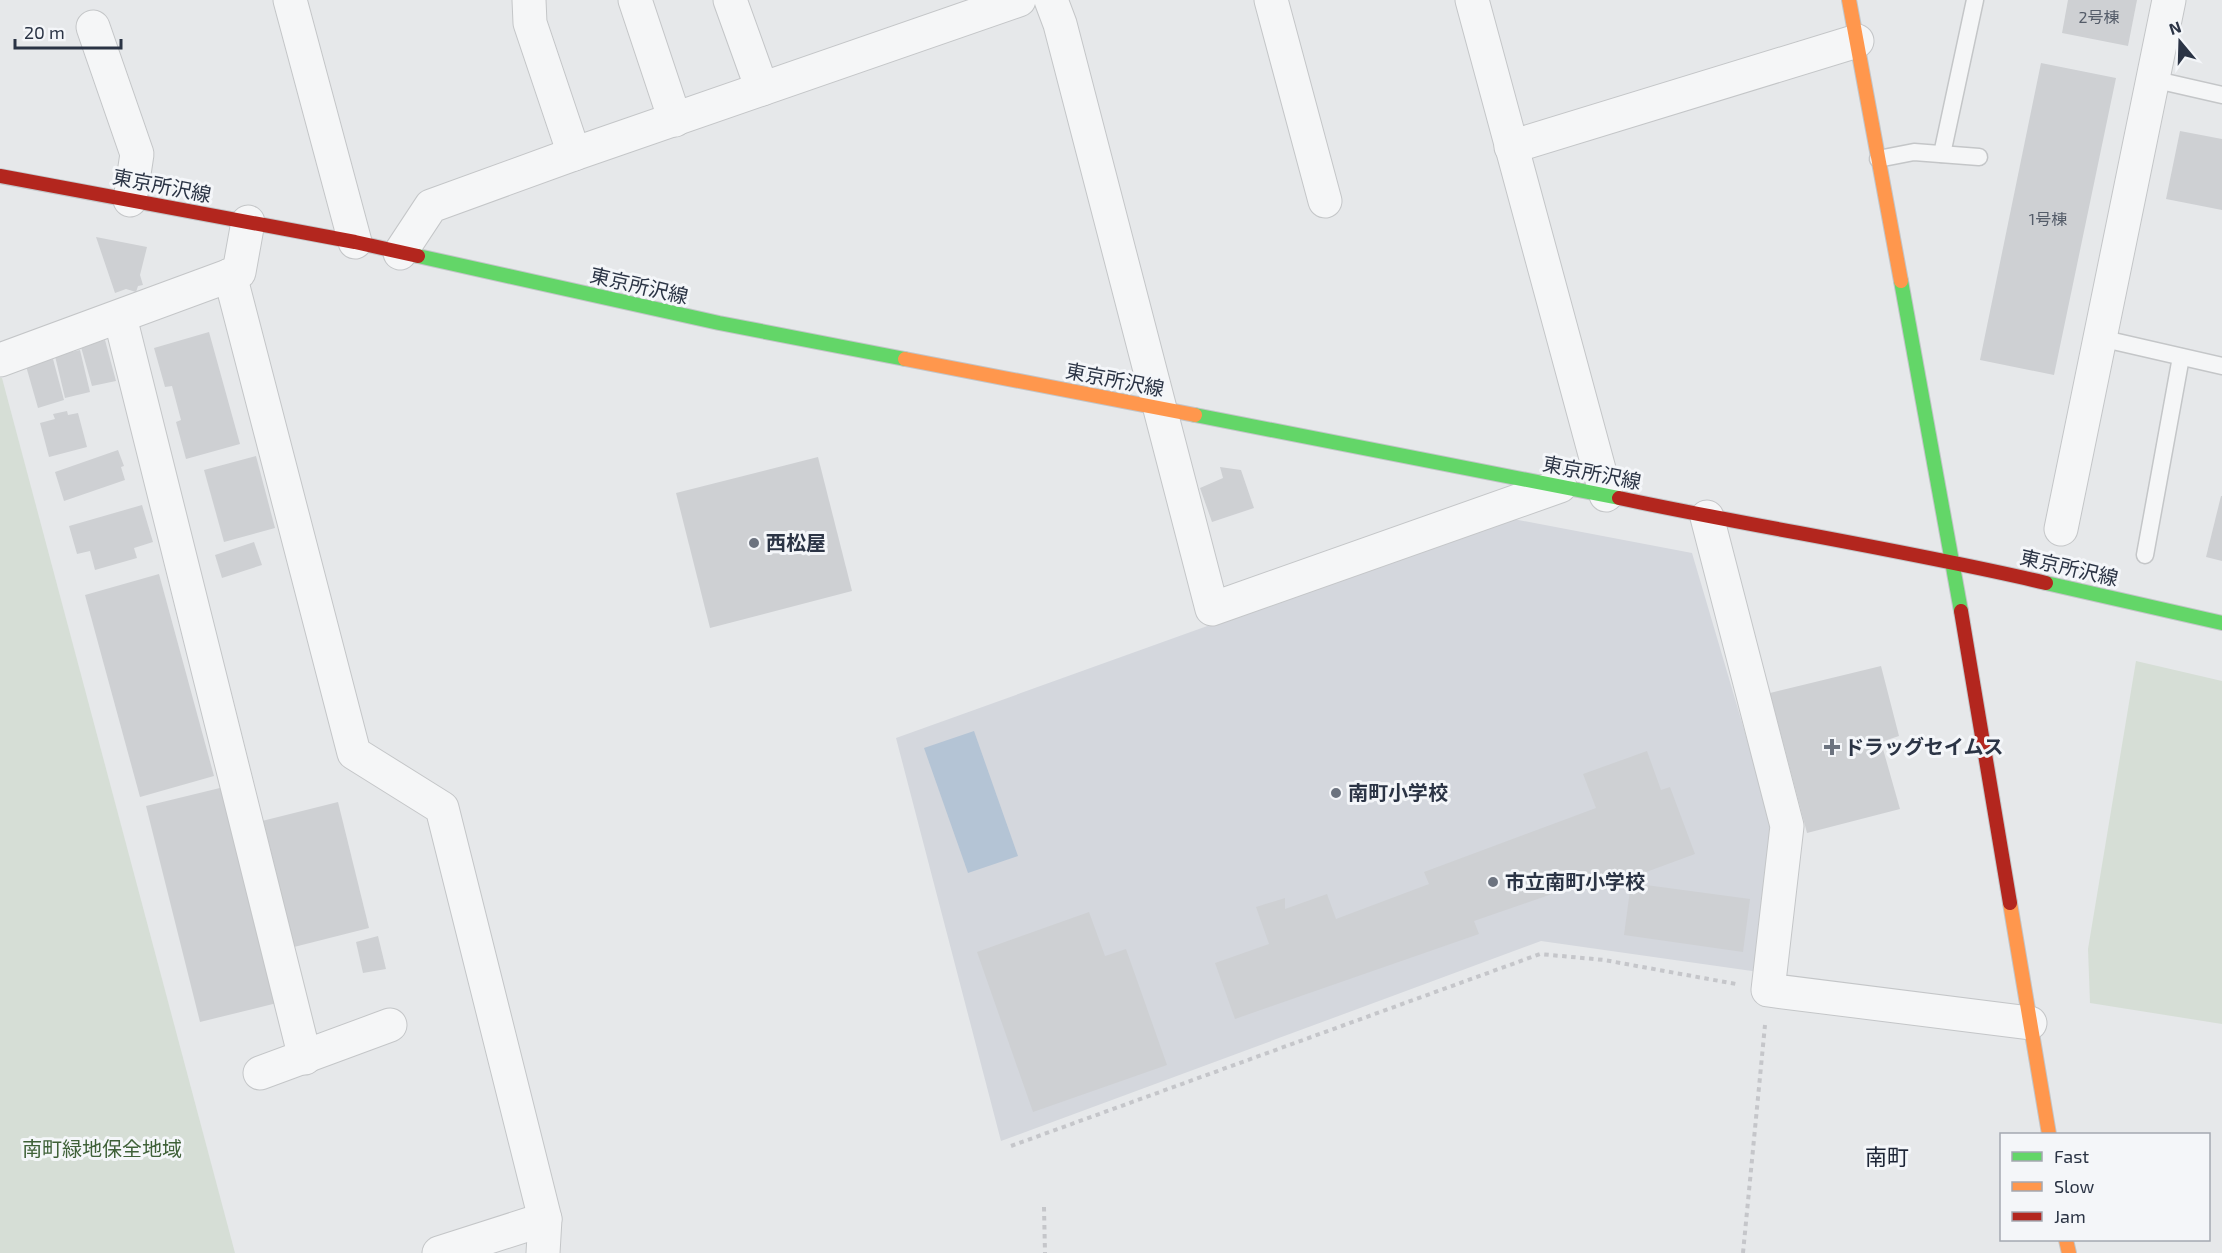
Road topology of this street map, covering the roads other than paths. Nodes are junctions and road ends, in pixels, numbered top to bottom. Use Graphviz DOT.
graph roads {
  1 [pos="290,0"];
  2 [pos="529,0"];
  3 [pos="635,0"];
  4 [pos="730,0"];
  5 [pos="1019,0"];
  6 [pos="1051,0"];
  7 [pos="1271,0"];
  8 [pos="1472,0"];
  9 [pos="1849,0"];
  10 [pos="1976,0"];
  11 [pos="2169,0"];
  12 [pos="93,27"];
  13 [pos="1857,41"];
  14 [pos="2152,79"];
  15 [pos="762,89"];
  16 [pos="2222,94"];
  17 [pos="675,120"];
  18 [pos="1511,147"];
  19 [pos="574,154"];
  20 [pos="1942,154"];
  21 [pos="1979,157"];
  22 [pos="1878,159"];
  23 [pos="0,176"];
  24 [pos="130,200"];
  25 [pos="1325,201"];
  26 [pos="248,222"];
  27 [pos="355,242"];
  28 [pos="400,253"];
  29 [pos="230,275"];
  30 [pos="120,317"];
  31 [pos="2100,338"];
  32 [pos="2181,357"];
  33 [pos="0,360"];
  34 [pos="2222,366"];
  35 [pos="1162,409"];
  36 [pos="1560,486"];
  37 [pos="1606,495"];
  38 [pos="1707,517"];
  39 [pos="2061,529"];
  40 [pos="2145,555"];
  41 [pos="1951,561"];
  42 [pos="2222,623"];
  43 [pos="2030,1023"];
  44 [pos="390,1025"];
  45 [pos="305,1058"];
  46 [pos="261,1073"];
  47 [pos="2049,1133"];
  48 [pos="544,1219"];
  49 [pos="440,1253"];
  50 [pos="543,1253"];
  1 -- 27 [label="street"];
  2 -- 19 [label="street"];
  3 -- 17 [label="street"];
  4 -- 15 [label="street"];
  5 -- 15 [label="street"];
  6 -- 35 [label="street"];
  7 -- 25 [label="street"];
  8 -- 18 [label="street"];
  9 -- 13 [label="main road"];
  10 -- 20 [label="lane"];
  11 -- 14 [label="street"];
  12 -- 24 [label="street"];
  13 -- 18 [label="street"];
  13 -- 22 [label="main road"];
  14 -- 16 [label="lane"];
  14 -- 31 [label="street"];
  15 -- 17 [label="street"];
  17 -- 19 [label="street"];
  18 -- 37 [label="street"];
  19 -- 28 [label="street"];
  20 -- 21 [label="lane"];
  20 -- 22 [label="lane"];
  22 -- 41 [label="main road"];
  23 -- 24 [label="main road, 東京所沢線"];
  24 -- 26 [label="main road, 東京所沢線"];
  26 -- 27 [label="main road, 東京所沢線"];
  26 -- 29 [label="street"];
  27 -- 28 [label="main road, 東京所沢線"];
  28 -- 35 [label="main road, 東京所沢線"];
  29 -- 30 [label="street"];
  29 -- 48 [label="street"];
  30 -- 33 [label="street"];
  30 -- 45 [label="street"];
  31 -- 32 [label="lane"];
  31 -- 39 [label="street"];
  32 -- 34 [label="lane"];
  32 -- 40 [label="lane"];
  35 -- 36 [label="main road, 東京所沢線"];
  35 -- 36 [label="street"];
  36 -- 37 [label="main road, 東京所沢線"];
  37 -- 38 [label="main road, 東京所沢線"];
  38 -- 41 [label="main road, 東京所沢線"];
  38 -- 43 [label="street"];
  41 -- 42 [label="main road, 東京所沢線"];
  41 -- 43 [label="main road"];
  43 -- 47 [label="main road"];
  44 -- 45 [label="street"];
  45 -- 46 [label="street"];
  48 -- 49 [label="street"];
  48 -- 50 [label="street"];
}
